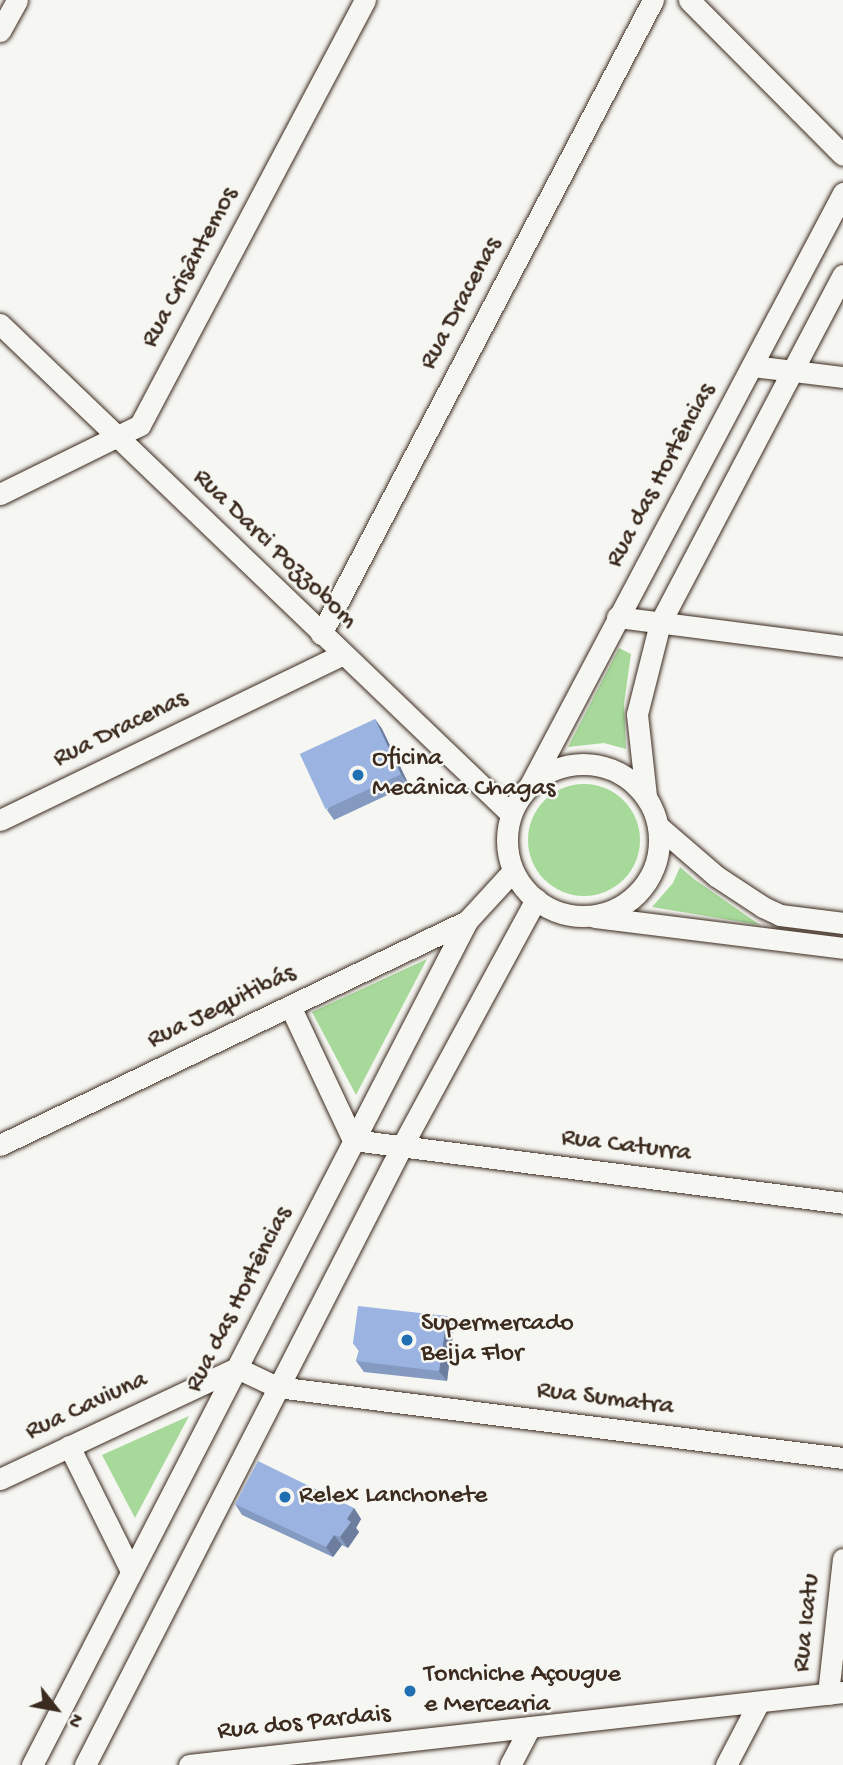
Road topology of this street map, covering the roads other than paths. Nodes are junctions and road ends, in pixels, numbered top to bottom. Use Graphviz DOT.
graph roads {
  1 [pos="16,0"];
  2 [pos="365,0"];
  3 [pos="653,0"];
  4 [pos="689,0"];
  5 [pos="0,31"];
  6 [pos="843,155"];
  7 [pos="843,193"];
  8 [pos="843,275"];
  9 [pos="0,324"];
  10 [pos="753,366"];
  11 [pos="794,371"];
  12 [pos="843,377"];
  13 [pos="117,438"];
  14 [pos="0,494"];
  15 [pos="617,617"];
  16 [pos="660,623"];
  17 [pos="321,634"];
  18 [pos="843,646"];
  19 [pos="342,655"];
  20 [pos="530,785"];
  21 [pos="646,796"];
  22 [pos="511,814"];
  23 [pos="0,820"];
  24 [pos="658,826"];
  25 [pos="513,871"];
  26 [pos="536,899"];
  27 [pos="586,916"];
  28 [pos="467,921"];
  29 [pos="843,923"];
  30 [pos="843,947"];
  31 [pos="289,1006"];
  32 [pos="353,1140"];
  33 [pos="0,1145"];
  34 [pos="402,1146"];
  35 [pos="843,1203"];
  36 [pos="237,1368"];
  37 [pos="277,1387"];
  38 [pos="69,1446"];
  39 [pos="843,1458"];
  40 [pos="0,1479"];
  41 [pos="843,1559"];
  42 [pos="130,1569"];
  43 [pos="836,1693"];
  44 [pos="759,1702"];
  45 [pos="530,1727"];
  46 [pos="294,1759"];
  47 [pos="32,1765"];
  48 [pos="85,1765"];
  49 [pos="189,1765"];
  50 [pos="510,1765"];
  51 [pos="726,1765"];
  1 -- 5 [label="street"];
  2 -- 13 [label="street, Rua Crisântemos"];
  3 -- 17 [label="street, Rua Dracenas"];
  4 -- 6 [label="street"];
  7 -- 10 [label="street, Rua das Hortências"];
  8 -- 11 [label="street"];
  9 -- 13 [label="street, Rua Darci Pozzobom"];
  10 -- 11 [label="street"];
  10 -- 15 [label="street, Rua das Hortências"];
  11 -- 12 [label="street"];
  11 -- 16 [label="street"];
  13 -- 14 [label="street, Rua Crisântemos"];
  13 -- 17 [label="street, Rua Darci Pozzobom"];
  15 -- 16 [label="street"];
  15 -- 20 [label="street, Rua das Hortências"];
  16 -- 18 [label="street"];
  16 -- 21 [label="street"];
  17 -- 19 [label="street, Rua Darci Pozzobom"];
  19 -- 22 [label="street, Rua Darci Pozzobom"];
  19 -- 23 [label="street, Rua Dracenas"];
  20 -- 21 [label="street"];
  20 -- 22 [label="street"];
  21 -- 24 [label="street"];
  22 -- 25 [label="street"];
  24 -- 27 [label="street"];
  24 -- 29 [label="street"];
  25 -- 26 [label="street"];
  25 -- 28 [label="street, Rua das Hortências"];
  26 -- 27 [label="street"];
  26 -- 34 [label="street"];
  27 -- 30 [label="street"];
  28 -- 31 [label="street, Rua Jequitibás"];
  28 -- 32 [label="street, Rua das Hortências"];
  31 -- 32 [label="street"];
  31 -- 33 [label="street, Rua Jequitibás"];
  32 -- 34 [label="street, Rua Caturra"];
  32 -- 36 [label="street, Rua das Hortências"];
  34 -- 35 [label="street, Rua Caturra"];
  34 -- 37 [label="street"];
  36 -- 37 [label="street, Rua Sumatra"];
  36 -- 38 [label="street, Rua Caviuna"];
  36 -- 42 [label="street, Rua das Hortências"];
  37 -- 39 [label="street, Rua Sumatra"];
  37 -- 48 [label="street"];
  38 -- 40 [label="street, Rua Caviuna"];
  38 -- 42 [label="street"];
  41 -- 43 [label="street, Rua Icatu"];
  42 -- 47 [label="street, Rua das Hortências"];
  43 -- 44 [label="street, Rua dos Pardais"];
  44 -- 45 [label="street, Rua dos Pardais"];
  44 -- 51 [label="street"];
  45 -- 46 [label="street, Rua dos Pardais"];
  45 -- 50 [label="street"];
  46 -- 49 [label="street, Rua dos Pardais"];
}
